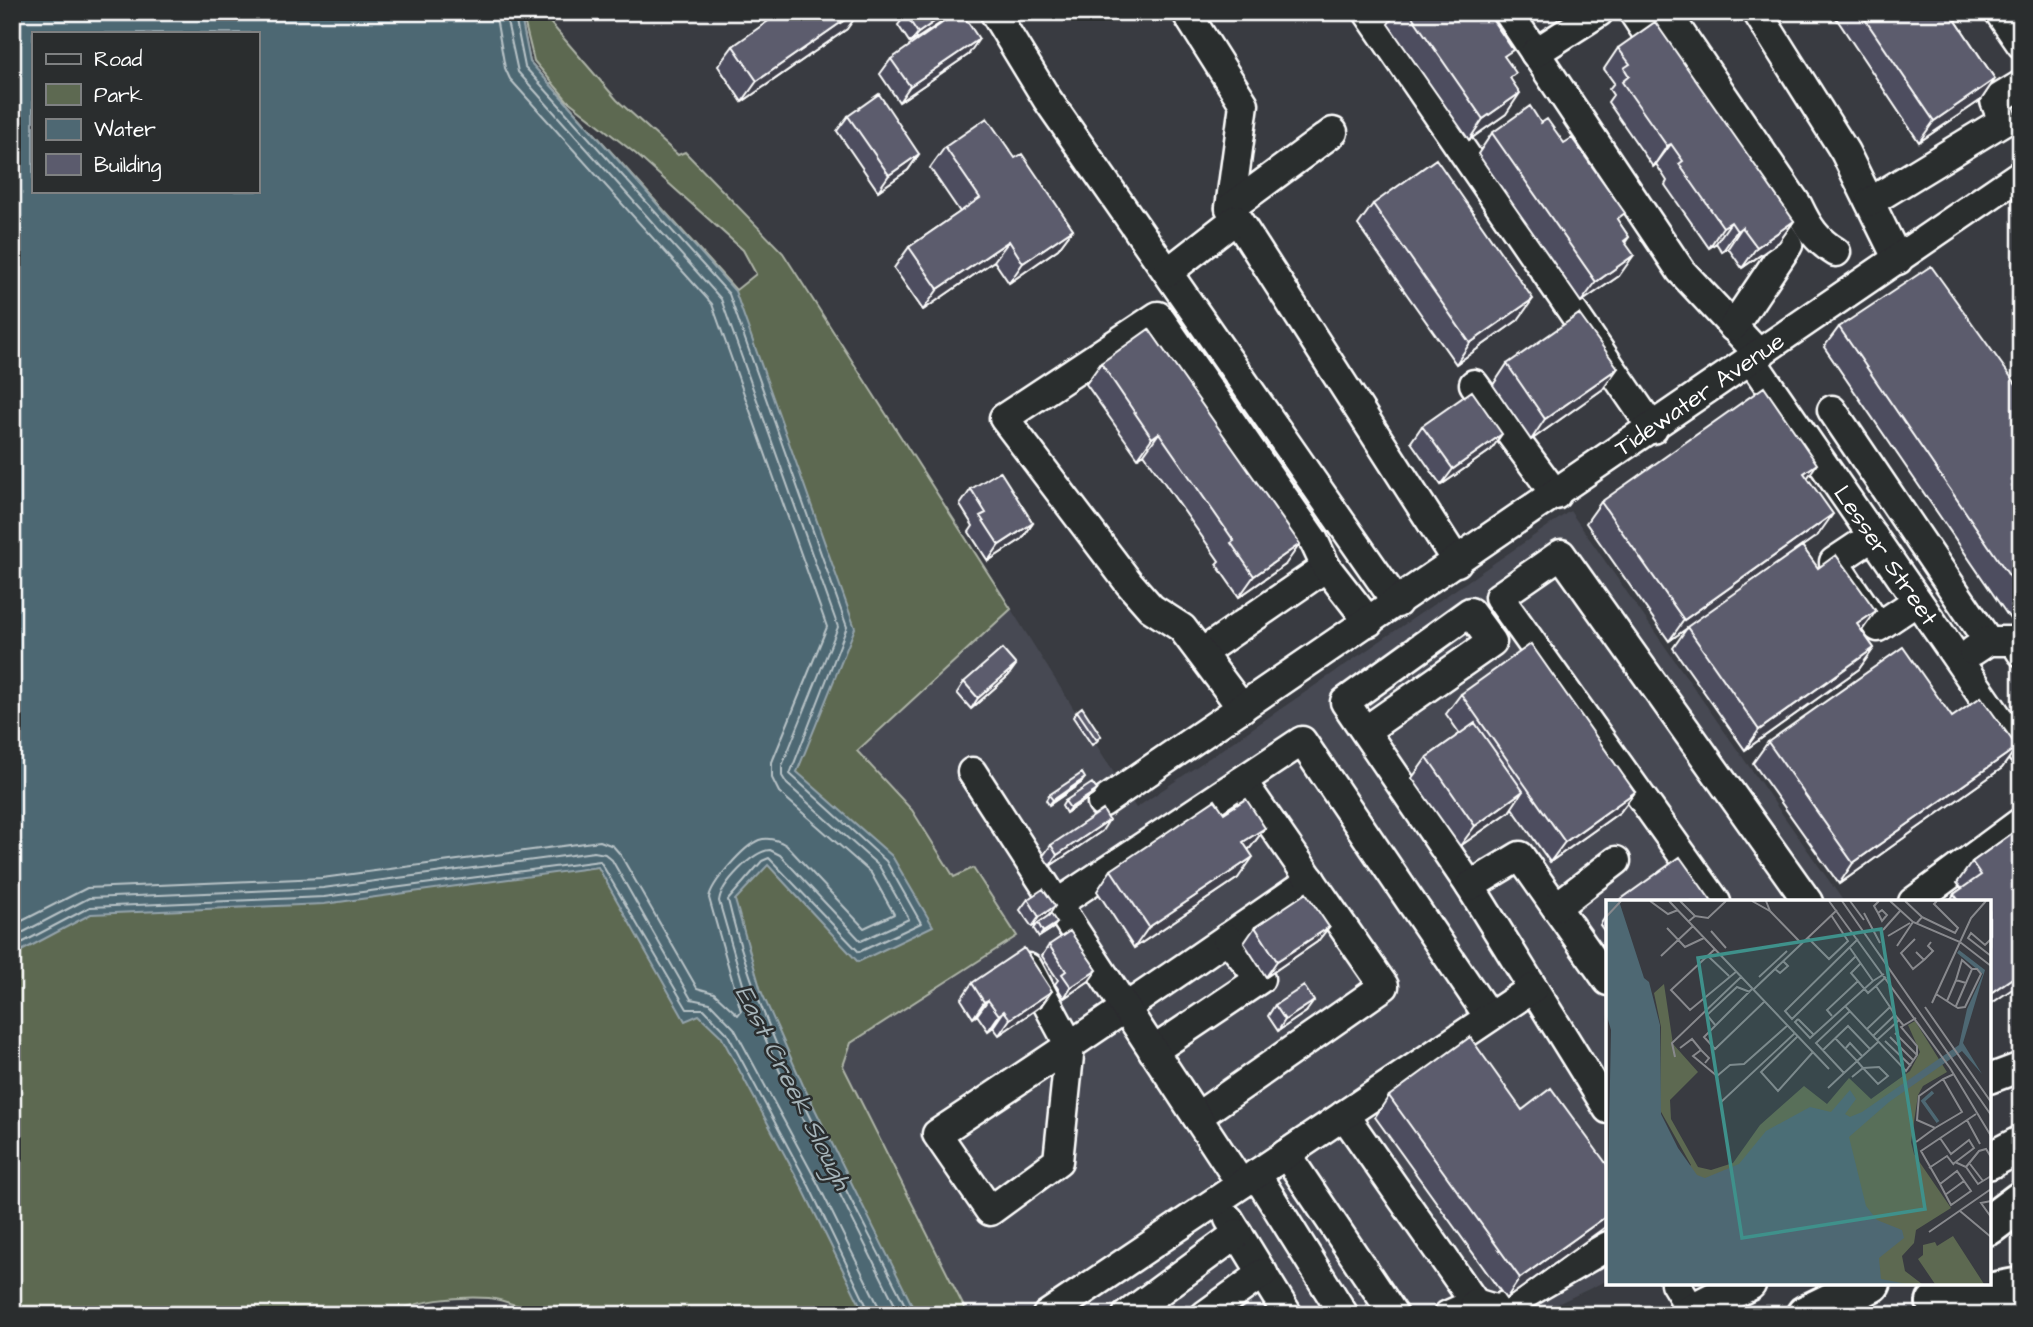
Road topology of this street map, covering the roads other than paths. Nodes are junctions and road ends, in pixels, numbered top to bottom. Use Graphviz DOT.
graph roads {
  1 [pos="993,12"];
  2 [pos="1186,12"];
  3 [pos="1372,12"];
  4 [pos="1507,12"];
  5 [pos="1598,12"];
  6 [pos="1633,12"];
  7 [pos="1665,12"];
  8 [pos="1757,12"];
  9 [pos="1999,12"];
  10 [pos="2021,44"];
  11 [pos="1535,53"];
  12 [pos="1679,82"];
  13 [pos="2021,85"];
  14 [pos="1333,132"];
  15 [pos="2021,174"];
  16 [pos="1749,187"];
  17 [pos="1870,202"];
  18 [pos="1233,214"];
  19 [pos="1898,260"];
  20 [pos="1168,272"];
  21 [pos="1858,288"];
  22 [pos="1733,327"];
  23 [pos="1756,358"];
  24 [pos="1475,384"];
  25 [pos="1832,411"];
  26 [pos="1653,429"];
  27 [pos="1556,495"];
  28 [pos="1873,536"];
  29 [pos="1457,562"];
  30 [pos="1326,568"];
  31 [pos="1917,601"];
  32 [pos="1382,613"];
  33 [pos="1988,641"];
  34 [pos="1203,652"];
  35 [pos="2021,652"];
  36 [pos="1958,661"];
  37 [pos="1242,708"];
  38 [pos="1365,731"];
  39 [pos="2021,751"];
  40 [pos="972,772"];
  41 [pos="1242,781"];
  42 [pos="1102,803"];
  43 [pos="2021,822"];
  44 [pos="1616,861"];
  45 [pos="1311,880"];
  46 [pos="1470,886"];
  47 [pos="1715,900"];
  48 [pos="1807,900"];
  49 [pos="1916,900"];
  50 [pos="1057,905"];
  51 [pos="1556,908"];
  52 [pos="1227,938"];
  53 [pos="1021,957"];
  54 [pos="1606,978"];
  55 [pos="1533,988"];
  56 [pos="1126,1009"];
  57 [pos="1489,1017"];
  58 [pos="1070,1046"];
  59 [pos="1153,1051"];
  60 [pos="2021,1067"];
  61 [pos="1991,1078"];
  62 [pos="1606,1106"];
  63 [pos="1344,1115"];
  64 [pos="1197,1117"];
  65 [pos="1286,1154"];
  66 [pos="1248,1179"];
  67 [pos="1217,1200"];
  68 [pos="2021,1201"];
  69 [pos="2021,1211"];
  70 [pos="1991,1224"];
  71 [pos="1991,1224"];
  72 [pos="1238,1233"];
  73 [pos="1606,1247"];
  74 [pos="2021,1263"];
  75 [pos="1263,1273"];
  76 [pos="1991,1277"];
  77 [pos="1741,1285"];
  78 [pos="1867,1285"];
  79 [pos="1973,1285"];
  80 [pos="2021,1287"];
  81 [pos="1695,1298"];
  82 [pos="1475,1303"];
  83 [pos="1923,1309"];
  84 [pos="1282,1313"];
  85 [pos="1047,1315"];
  86 [pos="1127,1315"];
  87 [pos="1205,1315"];
  88 [pos="1344,1315"];
  89 [pos="1394,1315"];
  90 [pos="1448,1315"];
  91 [pos="1806,1315"];
  1 -- 20 [label="street"];
  2 -- 18 [label="street"];
  3 -- 26 [label="street"];
  4 -- 11 [label="street, Lesser Street"];
  5 -- 11 [label="street"];
  6 -- 12 [label="street"];
  7 -- 21 [label="street"];
  8 -- 17 [label="street"];
  9 -- 10 [label="street"];
  11 -- 22 [label="street, Lesser Street"];
  13 -- 17 [label="street"];
  14 -- 18 [label="street"];
  15 -- 19 [label="street, Tidewater Avenue"];
  16 -- 22 [label="street"];
  17 -- 19 [label="street"];
  18 -- 20 [label="street"];
  18 -- 29 [label="street"];
  19 -- 21 [label="street, Tidewater Avenue"];
  20 -- 32 [label="street"];
  21 -- 23 [label="street, Tidewater Avenue"];
  22 -- 23 [label="street, Lesser Street"];
  23 -- 26 [label="street, Tidewater Avenue"];
  23 -- 28 [label="street, Lesser Street"];
  24 -- 27 [label="street"];
  25 -- 33 [label="street"];
  26 -- 27 [label="street, Tidewater Avenue"];
  27 -- 29 [label="street, Tidewater Avenue"];
  28 -- 31 [label="street, Lesser Street"];
  28 -- 31 [label="street"];
  29 -- 32 [label="street, Tidewater Avenue"];
  30 -- 32 [label="street"];
  30 -- 34 [label="street"];
  30 -- 34 [label="street"];
  31 -- 36 [label="street, Lesser Street"];
  32 -- 37 [label="street, Tidewater Avenue"];
  33 -- 35 [label="street"];
  33 -- 36 [label="street"];
  34 -- 37 [label="street"];
  36 -- 39 [label="street, Lesser Street"];
  37 -- 42 [label="street, Tidewater Avenue"];
  38 -- 38 [label="street"];
  38 -- 46 [label="street"];
  40 -- 50 [label="street"];
  41 -- 45 [label="street"];
  41 -- 50 [label="street"];
  41 -- 57 [label="street"];
  43 -- 49 [label="street"];
  44 -- 51 [label="street"];
  45 -- 52 [label="street"];
  45 -- 64 [label="street"];
  46 -- 51 [label="street"];
  46 -- 55 [label="street"];
  47 -- 48 [label="street"];
  50 -- 56 [label="street"];
  51 -- 54 [label="street"];
  52 -- 56 [label="street"];
  52 -- 59 [label="street"];
  53 -- 58 [label="street"];
  55 -- 57 [label="street"];
  55 -- 62 [label="street"];
  56 -- 58 [label="street"];
  56 -- 59 [label="street"];
  57 -- 63 [label="street"];
  58 -- 58 [label="street"];
  59 -- 64 [label="street"];
  60 -- 61 [label="street"];
  63 -- 65 [label="street"];
  63 -- 82 [label="street"];
  64 -- 66 [label="street"];
  65 -- 66 [label="street"];
  65 -- 89 [label="street"];
  66 -- 67 [label="street"];
  66 -- 88 [label="street"];
  67 -- 72 [label="street"];
  67 -- 85 [label="street"];
  68 -- 70 [label="highway"];
  69 -- 71 [label="highway"];
  72 -- 75 [label="street"];
  72 -- 86 [label="street"];
  73 -- 82 [label="street"];
  74 -- 76 [label="highway"];
  75 -- 84 [label="street"];
  75 -- 87 [label="street"];
  77 -- 81 [label="main road"];
  78 -- 91 [label="highway"];
  79 -- 83 [label="highway"];
  80 -- 83 [label="highway"];
  82 -- 90 [label="street"];
}
